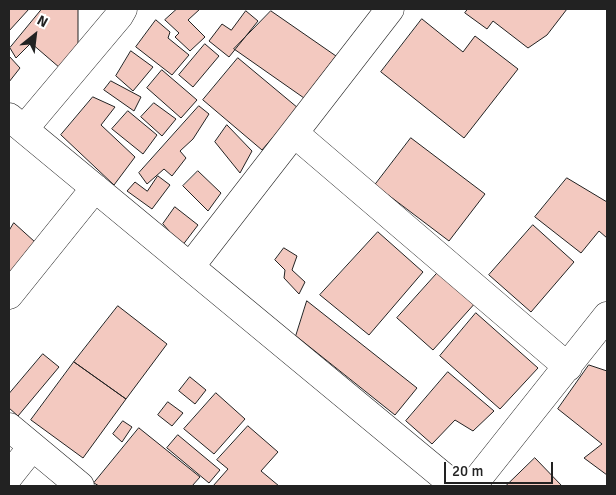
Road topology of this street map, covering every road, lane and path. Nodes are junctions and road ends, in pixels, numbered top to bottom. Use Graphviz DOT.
graph roads {
  1 [pos="123,9"];
  2 [pos="390,9"];
  3 [pos="16,123"];
  4 [pos="294,133"];
  5 [pos="95,188"];
  6 [pos="190,267"];
  7 [pos="9,295"];
  8 [pos="607,316"];
  9 [pos="568,366"];
  10 [pos="9,427"];
  11 [pos="32,446"];
  12 [pos="9,476"];
  13 [pos="80,486"];
  14 [pos="456,486"];
  15 [pos="472,486"];
  1 -- 3 [label="street"];
  2 -- 4 [label="street"];
  3 -- 5 [label="street"];
  4 -- 6 [label="street"];
  4 -- 9 [label="street"];
  5 -- 6 [label="street"];
  5 -- 7 [label="street"];
  6 -- 14 [label="street"];
  8 -- 9 [label="street"];
  9 -- 15 [label="street"];
  10 -- 11 [label="street"];
  11 -- 12 [label="street"];
  11 -- 13 [label="street"];
}
